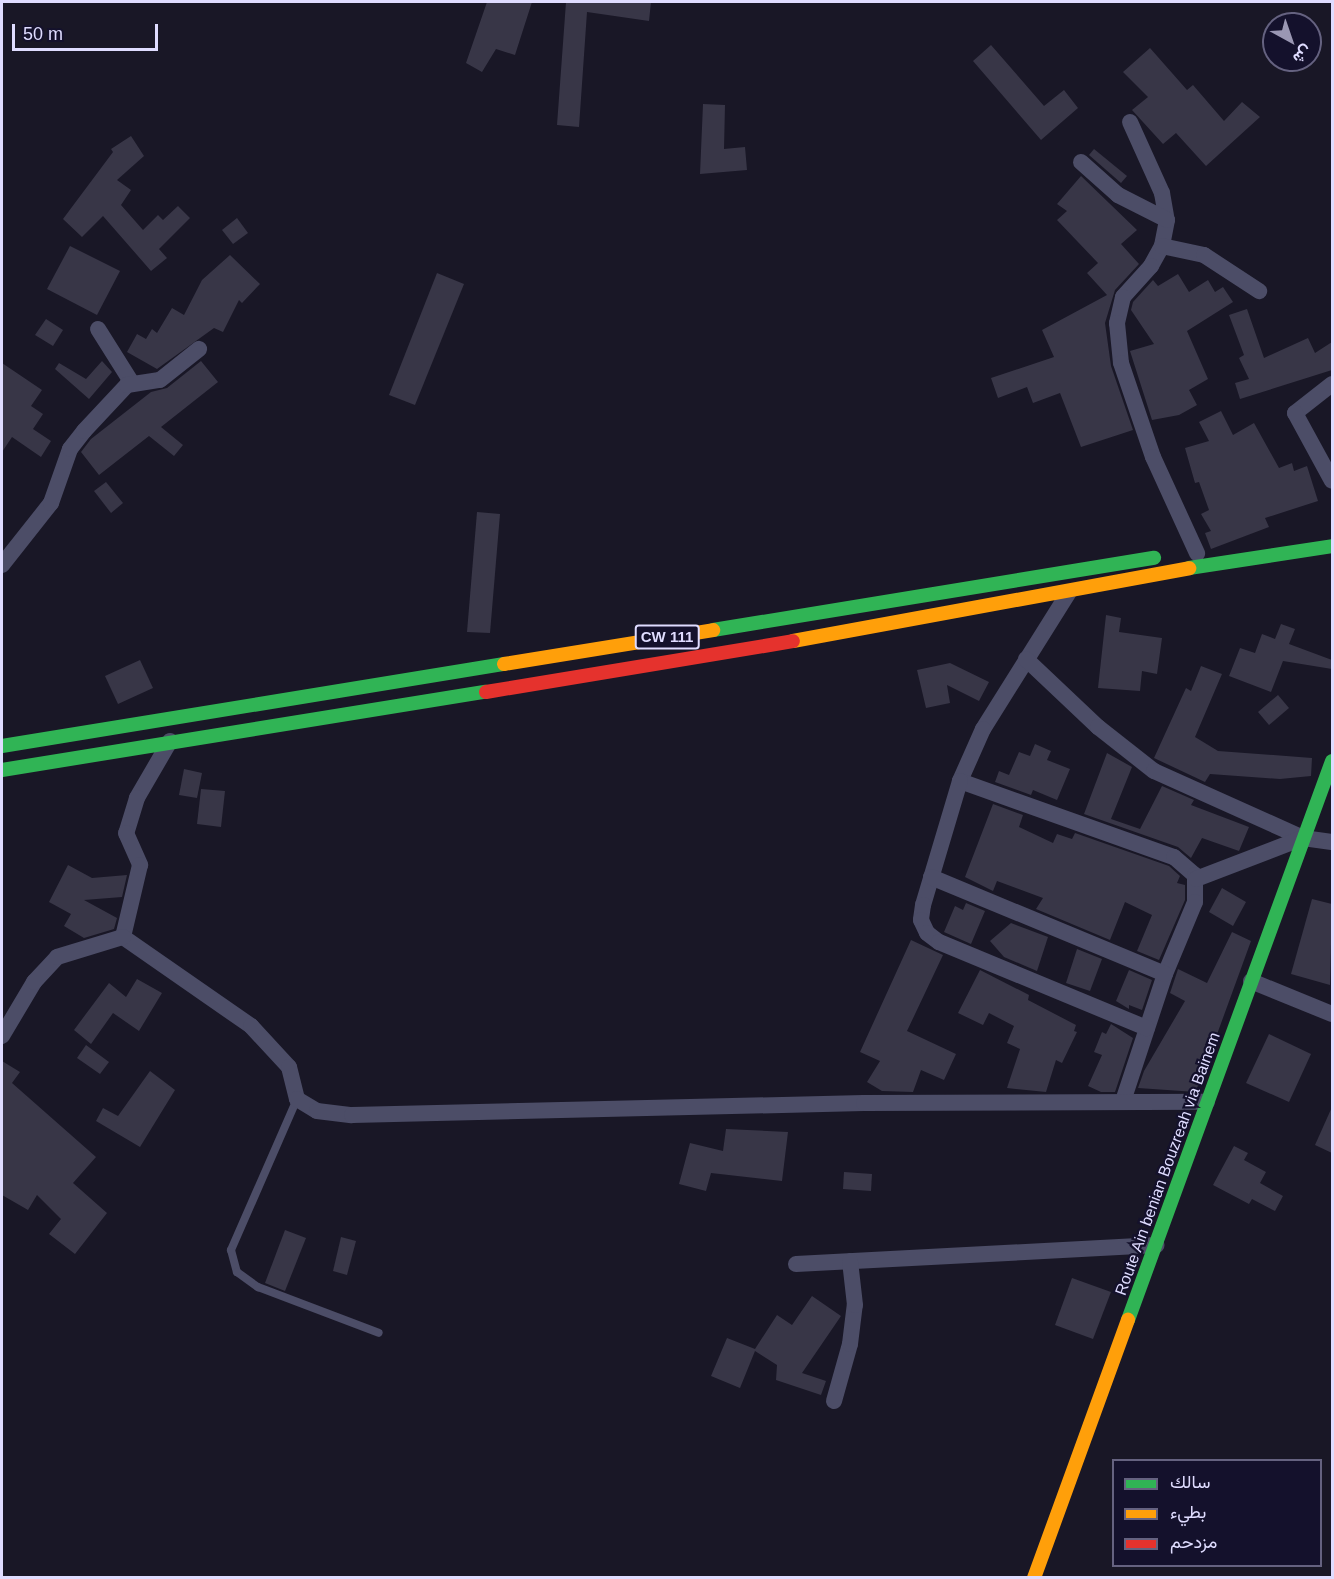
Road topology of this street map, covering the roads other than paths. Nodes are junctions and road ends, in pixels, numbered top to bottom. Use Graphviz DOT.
graph roads {
  1 [pos="1130,122"];
  2 [pos="1081,162"];
  3 [pos="1167,220"];
  4 [pos="1162,246"];
  5 [pos="1259,291"];
  6 [pos="98,329"];
  7 [pos="199,348"];
  8 [pos="132,383"];
  9 [pos="1332,384"];
  10 [pos="1332,481"];
  11 [pos="1276,539"];
  12 [pos="1332,546"];
  13 [pos="1197,554"];
  14 [pos="2,565"];
  15 [pos="1069,592"];
  16 [pos="1026,659"];
  17 [pos="170,741"];
  18 [pos="2,746"];
  19 [pos="1332,761"];
  20 [pos="2,770"];
  21 [pos="960,781"];
  22 [pos="1303,838"];
  23 [pos="1332,842"];
  24 [pos="931,877"];
  25 [pos="1196,879"];
  26 [pos="123,937"];
  27 [pos="1165,974"];
  28 [pos="1251,981"];
  29 [pos="1332,1014"];
  30 [pos="1147,1028"];
  31 [pos="2,1036"];
  32 [pos="297,1099"];
  33 [pos="1123,1101"];
  34 [pos="1207,1102"];
  35 [pos="1156,1245"];
  36 [pos="850,1261"];
  37 [pos="796,1264"];
  38 [pos="379,1333"];
  39 [pos="834,1401"];
  40 [pos="1034,1578"];
  1 -- 3 [label="street"];
  2 -- 3 [label="street"];
  3 -- 4 [label="street"];
  4 -- 5 [label="street"];
  4 -- 13 [label="street"];
  6 -- 8 [label="street"];
  7 -- 8 [label="street"];
  8 -- 14 [label="street"];
  9 -- 10 [label="street"];
  11 -- 13 [label="main road, CW 111"];
  12 -- 15 [label="main road, CW 111"];
  13 -- 18 [label="main road, CW 111"];
  15 -- 16 [label="street"];
  15 -- 17 [label="main road, CW 111"];
  16 -- 21 [label="street"];
  16 -- 22 [label="street"];
  17 -- 20 [label="main road, CW 111"];
  17 -- 26 [label="street"];
  19 -- 22 [label="main road, Route Ain benian Bouzreah via Bainem"];
  21 -- 24 [label="street"];
  21 -- 25 [label="street"];
  22 -- 23 [label="street"];
  22 -- 25 [label="street"];
  22 -- 28 [label="main road, Route Ain benian Bouzreah via Bainem"];
  24 -- 27 [label="street"];
  24 -- 30 [label="street"];
  25 -- 27 [label="street"];
  26 -- 31 [label="street"];
  26 -- 32 [label="street"];
  27 -- 30 [label="street"];
  28 -- 29 [label="street"];
  28 -- 34 [label="main road, Route Ain benian Bouzreah via Bainem"];
  30 -- 33 [label="street"];
  32 -- 33 [label="street"];
  32 -- 38 [label="lane"];
  33 -- 34 [label="street"];
  34 -- 35 [label="main road, Route Ain benian Bouzreah via Bainem"];
  35 -- 36 [label="street"];
  35 -- 40 [label="main road, Route Ain benian Bouzreah via Bainem"];
  36 -- 37 [label="street"];
  36 -- 39 [label="street"];
}
